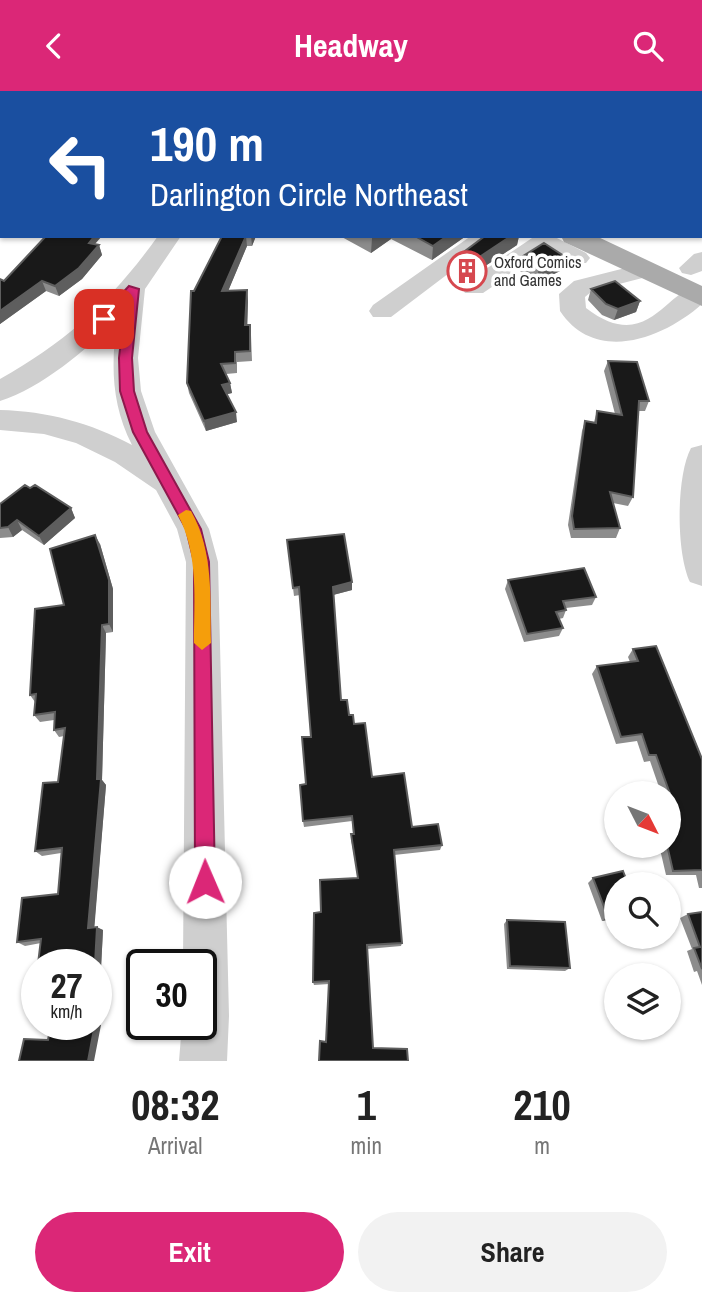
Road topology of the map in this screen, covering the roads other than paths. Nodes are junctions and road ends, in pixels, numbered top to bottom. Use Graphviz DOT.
graph roads {
  1 [pos="169,238"];
  2 [pos="484,238"];
  3 [pos="547,238"];
  4 [pos="628,238"];
  5 [pos="577,247"];
  6 [pos="645,270"];
  7 [pos="699,278"];
  8 [pos="474,288"];
  9 [pos="133,289"];
  10 [pos="382,311"];
  11 [pos="0,391"];
  12 [pos="0,420"];
  13 [pos="701,463"];
  14 [pos="171,489"];
  15 [pos="702,572"];
  16 [pos="203,1061"];
  1 -- 9 [label="street"];
  2 -- 10 [label="street"];
  3 -- 5 [label="street"];
  3 -- 8 [label="street"];
  4 -- 7 [label="main road"];
  5 -- 6 [label="main road"];
  6 -- 7 [label="main road"];
  6 -- 7 [label="street"];
  9 -- 11 [label="street"];
  9 -- 14 [label="street"];
  12 -- 14 [label="street"];
  13 -- 15 [label="street"];
  14 -- 16 [label="street"];
}
